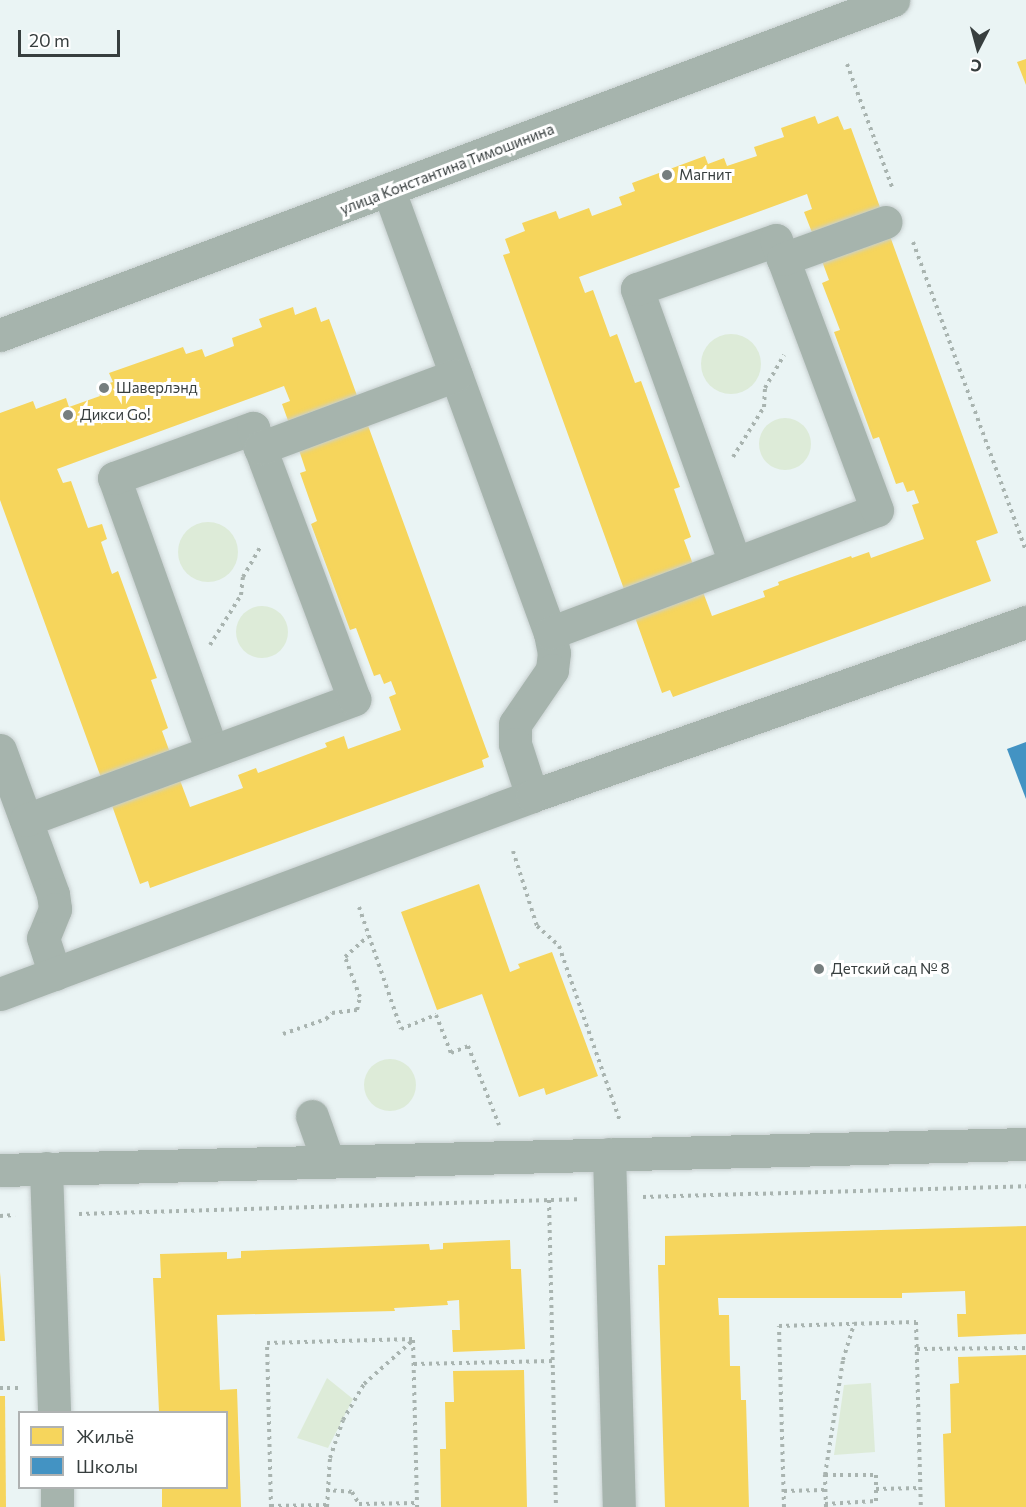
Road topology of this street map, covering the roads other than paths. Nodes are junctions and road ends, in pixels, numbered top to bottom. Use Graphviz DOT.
graph roads {
  1 [pos="893,0"];
  2 [pos="389,191"];
  3 [pos="897,217"];
  4 [pos="783,259"];
  5 [pos="0,335"];
  6 [pos="456,375"];
  7 [pos="260,448"];
  8 [pos="735,563"];
  9 [pos="1026,622"];
  10 [pos="550,633"];
  11 [pos="0,750"];
  12 [pos="212,751"];
  13 [pos="532,796"];
  14 [pos="26,820"];
  15 [pos="56,974"];
  16 [pos="0,994"];
  17 [pos="312,1116"];
  18 [pos="616,1142"];
  19 [pos="1026,1144"];
  20 [pos="328,1161"];
  21 [pos="46,1168"];
  22 [pos="0,1170"];
  23 [pos="54,1411"];
  24 [pos="57,1489"];
  25 [pos="57,1507"];
  26 [pos="619,1507"];
  1 -- 2 [label="street, улица Константина Тимошинина"];
  2 -- 5 [label="street, улица Константина Тимошинина"];
  2 -- 6 [label="street"];
  3 -- 4 [label="street"];
  4 -- 8 [label="street"];
  4 -- 8 [label="street"];
  6 -- 7 [label="street"];
  6 -- 10 [label="street"];
  7 -- 12 [label="street"];
  7 -- 12 [label="street"];
  8 -- 10 [label="street"];
  9 -- 13 [label="street"];
  10 -- 13 [label="street"];
  11 -- 14 [label="street"];
  12 -- 14 [label="street"];
  13 -- 15 [label="street"];
  14 -- 15 [label="street"];
  15 -- 16 [label="street"];
  17 -- 20 [label="street"];
  18 -- 19 [label="street"];
  18 -- 20 [label="street"];
  18 -- 26 [label="street"];
  20 -- 21 [label="street"];
  21 -- 22 [label="street"];
  21 -- 23 [label="street"];
  24 -- 25 [label="street"];
}
